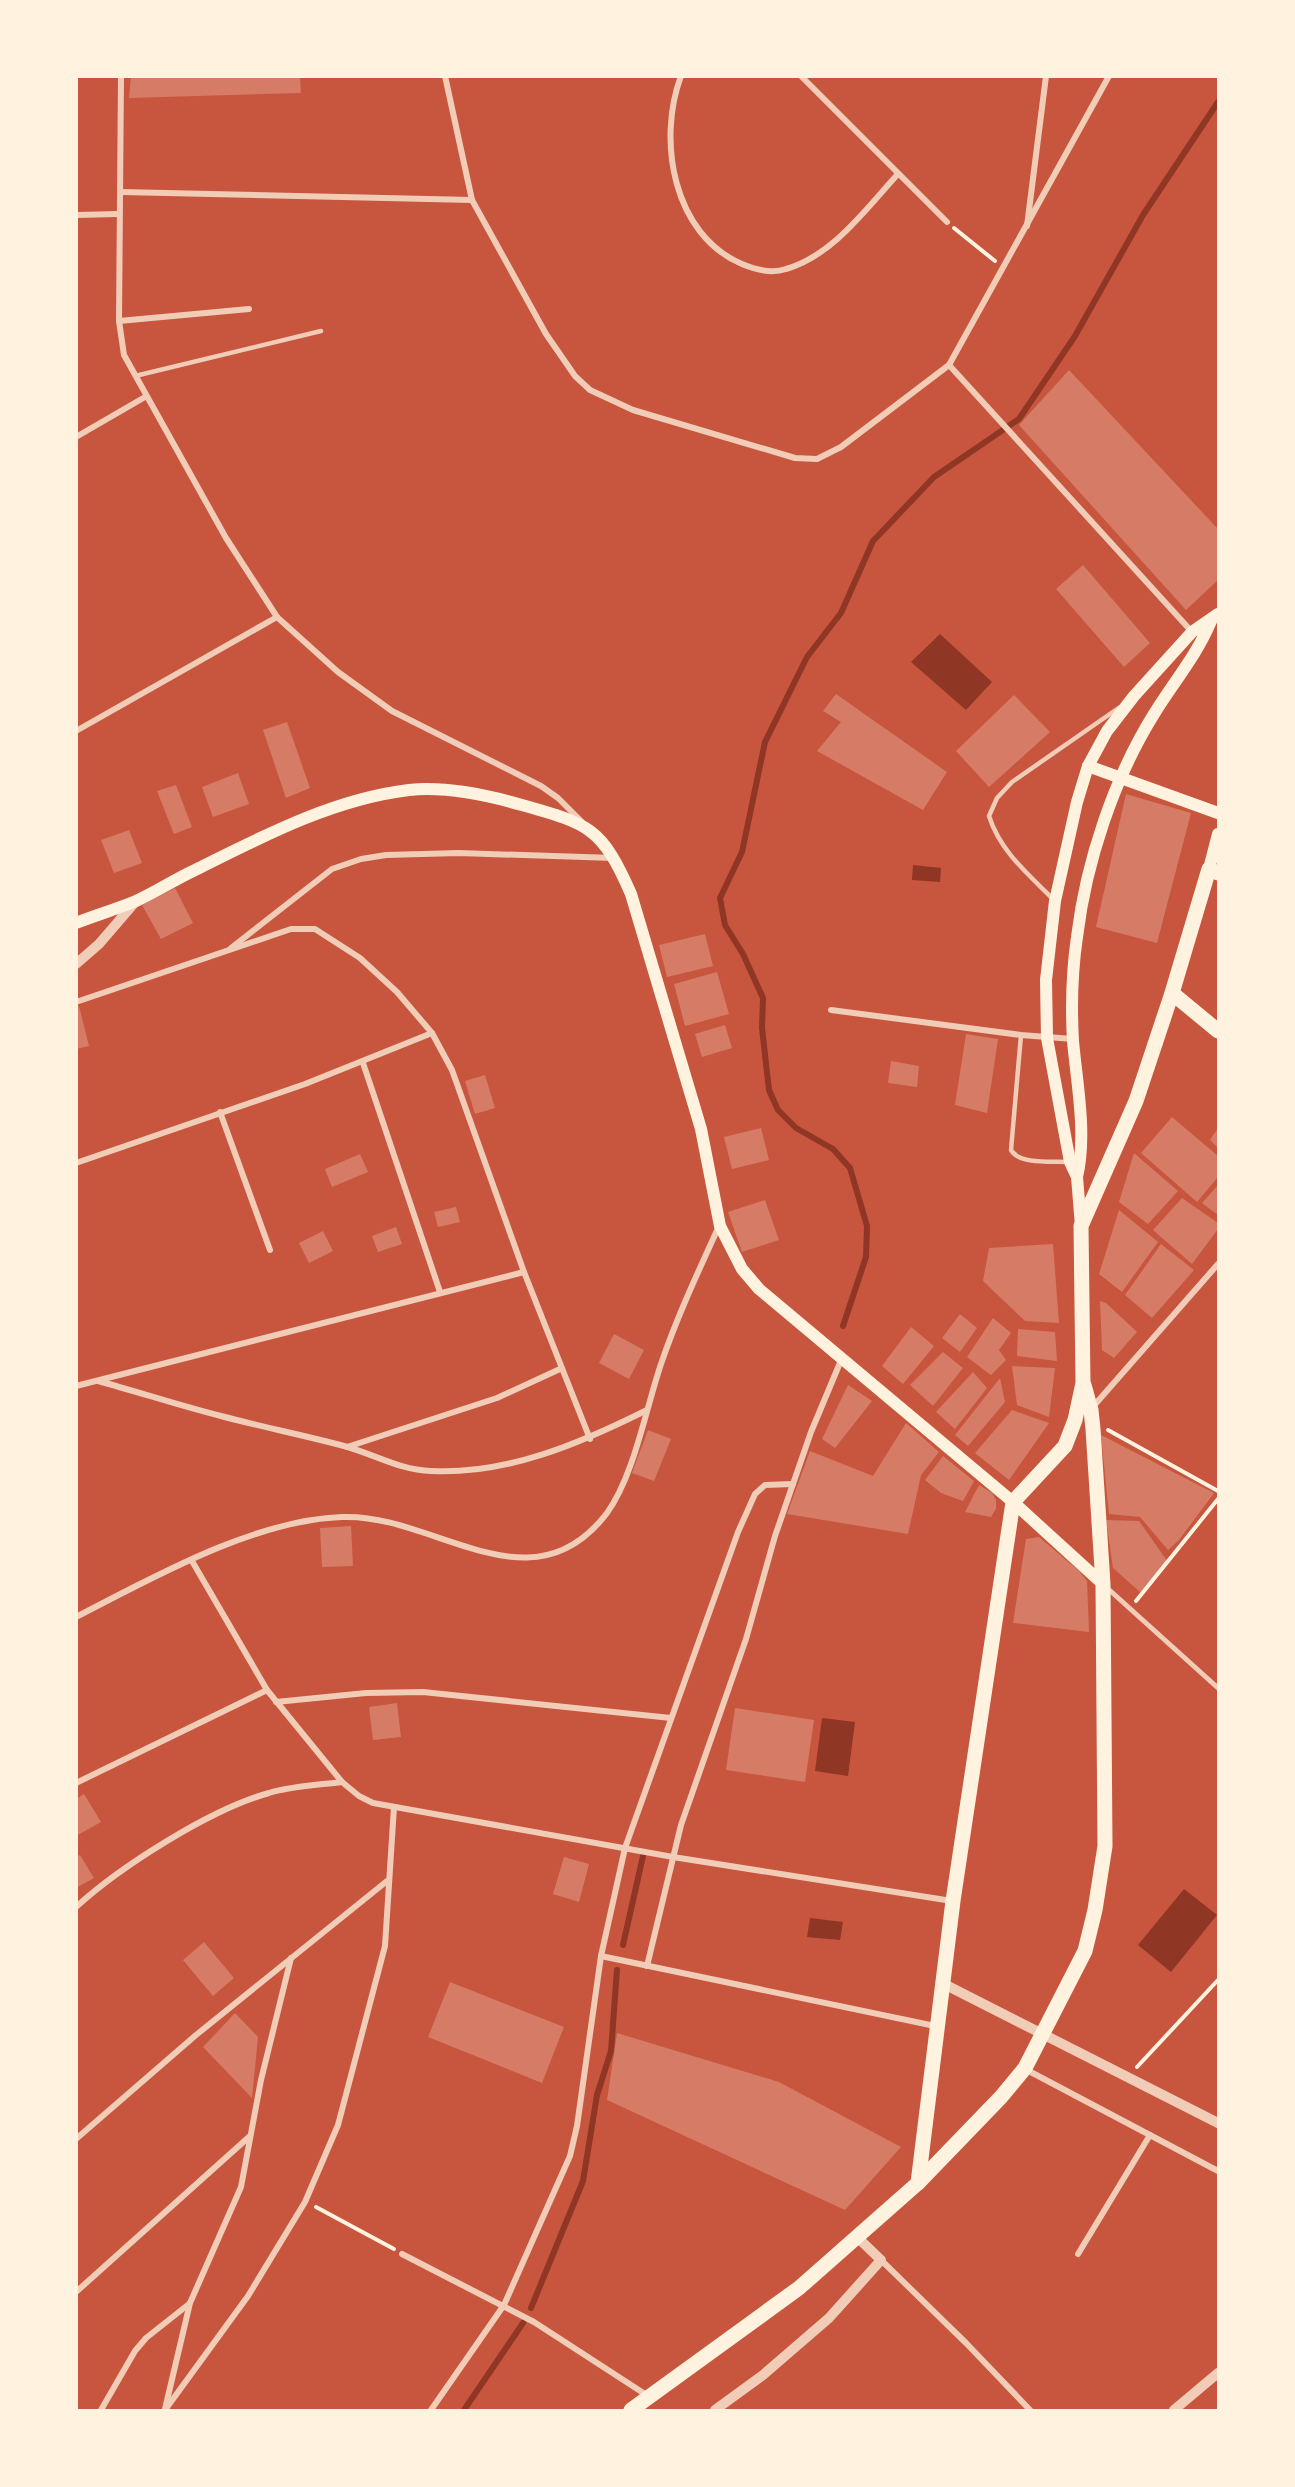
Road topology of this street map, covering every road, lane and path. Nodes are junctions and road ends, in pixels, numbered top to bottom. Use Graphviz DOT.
graph roads {
  1 [pos="121,76"];
  2 [pos="445,76"];
  3 [pos="681,76"];
  4 [pos="801,76"];
  5 [pos="1046,76"];
  6 [pos="1109,76"];
  7 [pos="897,175"];
  8 [pos="121,192"];
  9 [pos="472,200"];
  10 [pos="118,214"];
  11 [pos="76,215"];
  12 [pos="947,222"];
  13 [pos="1027,229"];
  14 [pos="1003,267"];
  15 [pos="249,309"];
  16 [pos="119,321"];
  17 [pos="321,331"];
  18 [pos="949,365"];
  19 [pos="135,376"];
  20 [pos="145,397"];
  21 [pos="76,437"];
  22 [pos="277,617"];
  23 [pos="1215,618"];
  24 [pos="1192,632"];
  25 [pos="1202,642"];
  26 [pos="1134,696"];
  27 [pos="76,731"];
  28 [pos="1088,766"];
  29 [pos="1120,777"];
  30 [pos="1218,813"];
  31 [pos="587,827"];
  32 [pos="1218,834"];
  33 [pos="615,858"];
  34 [pos="1214,871"];
  35 [pos="137,900"];
  36 [pos="1055,901"];
  37 [pos="76,922"];
  38 [pos="228,950"];
  39 [pos="76,964"];
  40 [pos="1172,993"];
  41 [pos="76,1002"];
  42 [pos="831,1010"];
  43 [pos="1218,1031"];
  44 [pos="432,1033"];
  45 [pos="1021,1035"];
  46 [pos="1047,1038"];
  47 [pos="1073,1039"];
  48 [pos="363,1063"];
  49 [pos="220,1112"];
  50 [pos="1075,1162"];
  51 [pos="76,1163"];
  52 [pos="720,1226"];
  53 [pos="1081,1226"];
  54 [pos="270,1250"];
  55 [pos="1218,1264"];
  56 [pos="524,1272"];
  57 [pos="440,1292"];
  58 [pos="842,1358"];
  59 [pos="560,1369"];
  60 [pos="98,1380"];
  61 [pos="1083,1383"];
  62 [pos="76,1386"];
  63 [pos="647,1410"];
  64 [pos="1091,1410"];
  65 [pos="1093,1429"];
  66 [pos="590,1439"];
  67 [pos="347,1447"];
  68 [pos="793,1484"];
  69 [pos="1218,1491"];
  70 [pos="1218,1499"];
  71 [pos="1013,1502"];
  72 [pos="192,1561"];
  73 [pos="1103,1584"];
  74 [pos="1130,1609"];
  75 [pos="76,1617"];
  76 [pos="1218,1688"];
  77 [pos="267,1690"];
  78 [pos="276,1702"];
  79 [pos="671,1718"];
  80 [pos="342,1782"];
  81 [pos="76,1784"];
  82 [pos="394,1808"];
  83 [pos="625,1848"];
  84 [pos="673,1857"];
  85 [pos="387,1881"];
  86 [pos="89,1896"];
  87 [pos="76,1900"];
  88 [pos="952,1901"];
  89 [pos="76,1907"];
  90 [pos="601,1956"];
  91 [pos="291,1958"];
  92 [pos="647,1966"];
  93 [pos="1218,1980"];
  94 [pos="942,1983"];
  95 [pos="935,2026"];
  96 [pos="1044,2034"];
  97 [pos="1025,2068"];
  98 [pos="1128,2076"];
  99 [pos="1218,2123"];
  100 [pos="1150,2134"];
  101 [pos="250,2136"];
  102 [pos="76,2139"];
  103 [pos="1218,2171"];
  104 [pos="918,2183"];
  105 [pos="305,2202"];
  106 [pos="857,2237"];
  107 [pos="402,2254"];
  108 [pos="1078,2254"];
  109 [pos="881,2260"];
  110 [pos="76,2292"];
  111 [pos="190,2303"];
  112 [pos="504,2305"];
  113 [pos="1218,2373"];
  114 [pos="648,2397"];
  115 [pos="101,2410"];
  116 [pos="165,2410"];
  117 [pos="430,2410"];
  118 [pos="631,2410"];
  119 [pos="715,2410"];
  120 [pos="1030,2410"];
  121 [pos="1174,2410"];
  1 -- 8 [label="street"];
  2 -- 9 [label="street"];
  3 -- 7 [label="street"];
  4 -- 7 [label="street"];
  5 -- 13 [label="street"];
  6 -- 13 [label="street"];
  7 -- 12 [label="street"];
  8 -- 9 [label="street"];
  8 -- 10 [label="street"];
  9 -- 18 [label="street"];
  10 -- 11 [label="street"];
  10 -- 16 [label="street"];
  12 -- 14 [label="path"];
  13 -- 14 [label="street"];
  14 -- 18 [label="street"];
  15 -- 16 [label="street"];
  16 -- 19 [label="street"];
  17 -- 19 [label="lane"];
  18 -- 24 [label="street"];
  19 -- 20 [label="street"];
  20 -- 21 [label="street"];
  20 -- 22 [label="street"];
  22 -- 27 [label="street"];
  22 -- 31 [label="street"];
  23 -- 24 [label="main road"];
  23 -- 25 [label="main road"];
  24 -- 25 [label="street"];
  24 -- 26 [label="main road"];
  25 -- 29 [label="main road"];
  26 -- 28 [label="main road"];
  26 -- 36 [label="lane"];
  28 -- 29 [label="main road"];
  28 -- 36 [label="main road"];
  29 -- 30 [label="main road"];
  29 -- 47 [label="main road"];
  31 -- 33 [label="main road"];
  31 -- 35 [label="main road"];
  32 -- 34 [label="main road"];
  33 -- 38 [label="street"];
  33 -- 52 [label="main road"];
  34 -- 40 [label="main road"];
  35 -- 37 [label="main road"];
  35 -- 39 [label="street"];
  36 -- 46 [label="main road"];
  38 -- 41 [label="street"];
  38 -- 44 [label="street"];
  40 -- 43 [label="main road"];
  40 -- 53 [label="main road"];
  42 -- 45 [label="street"];
  44 -- 48 [label="street"];
  44 -- 56 [label="street"];
  45 -- 46 [label="street"];
  45 -- 50 [label="lane"];
  46 -- 47 [label="street"];
  46 -- 50 [label="main road"];
  47 -- 50 [label="main road"];
  48 -- 49 [label="street"];
  48 -- 57 [label="street"];
  49 -- 51 [label="street"];
  49 -- 54 [label="street"];
  50 -- 53 [label="main road"];
  52 -- 58 [label="main road"];
  52 -- 63 [label="street"];
  53 -- 61 [label="main road"];
  55 -- 64 [label="street"];
  56 -- 57 [label="street"];
  56 -- 59 [label="street"];
  57 -- 60 [label="street"];
  58 -- 68 [label="street"];
  58 -- 71 [label="main road"];
  59 -- 66 [label="street"];
  59 -- 67 [label="street"];
  60 -- 62 [label="street"];
  60 -- 67 [label="street"];
  61 -- 64 [label="main road"];
  61 -- 71 [label="main road"];
  63 -- 66 [label="street"];
  63 -- 72 [label="street"];
  64 -- 65 [label="main road"];
  65 -- 69 [label="path"];
  65 -- 73 [label="main road"];
  66 -- 67 [label="street"];
  68 -- 79 [label="street"];
  68 -- 84 [label="street"];
  70 -- 74 [label="path"];
  71 -- 73 [label="main road"];
  71 -- 88 [label="main road"];
  72 -- 75 [label="street"];
  72 -- 77 [label="street"];
  73 -- 74 [label="street"];
  73 -- 96 [label="main road"];
  74 -- 76 [label="street"];
  77 -- 78 [label="street"];
  77 -- 81 [label="street"];
  78 -- 79 [label="street"];
  78 -- 80 [label="street"];
  79 -- 83 [label="street"];
  80 -- 82 [label="street"];
  80 -- 86 [label="street"];
  82 -- 83 [label="street"];
  82 -- 85 [label="street"];
  83 -- 84 [label="street"];
  83 -- 90 [label="street"];
  84 -- 88 [label="street"];
  84 -- 92 [label="street"];
  85 -- 91 [label="street"];
  85 -- 105 [label="street"];
  86 -- 87 [label="street"];
  86 -- 89 [label="street"];
  88 -- 94 [label="main road"];
  90 -- 92 [label="street"];
  90 -- 112 [label="street"];
  91 -- 101 [label="street"];
  91 -- 102 [label="street"];
  92 -- 95 [label="street"];
  93 -- 98 [label="path"];
  94 -- 95 [label="main road"];
  94 -- 96 [label="street"];
  95 -- 104 [label="main road"];
  96 -- 97 [label="main road"];
  96 -- 98 [label="street"];
  97 -- 100 [label="street"];
  97 -- 104 [label="main road"];
  98 -- 99 [label="street"];
  100 -- 103 [label="street"];
  100 -- 108 [label="street"];
  101 -- 110 [label="street"];
  101 -- 111 [label="street"];
  104 -- 106 [label="main road"];
  105 -- 107 [label="path"];
  105 -- 116 [label="street"];
  106 -- 109 [label="street"];
  106 -- 114 [label="main road"];
  107 -- 112 [label="street"];
  109 -- 119 [label="street"];
  109 -- 120 [label="street"];
  111 -- 115 [label="street"];
  111 -- 116 [label="street"];
  112 -- 114 [label="street"];
  112 -- 117 [label="street"];
  113 -- 121 [label="street"];
  114 -- 118 [label="main road"];
}
